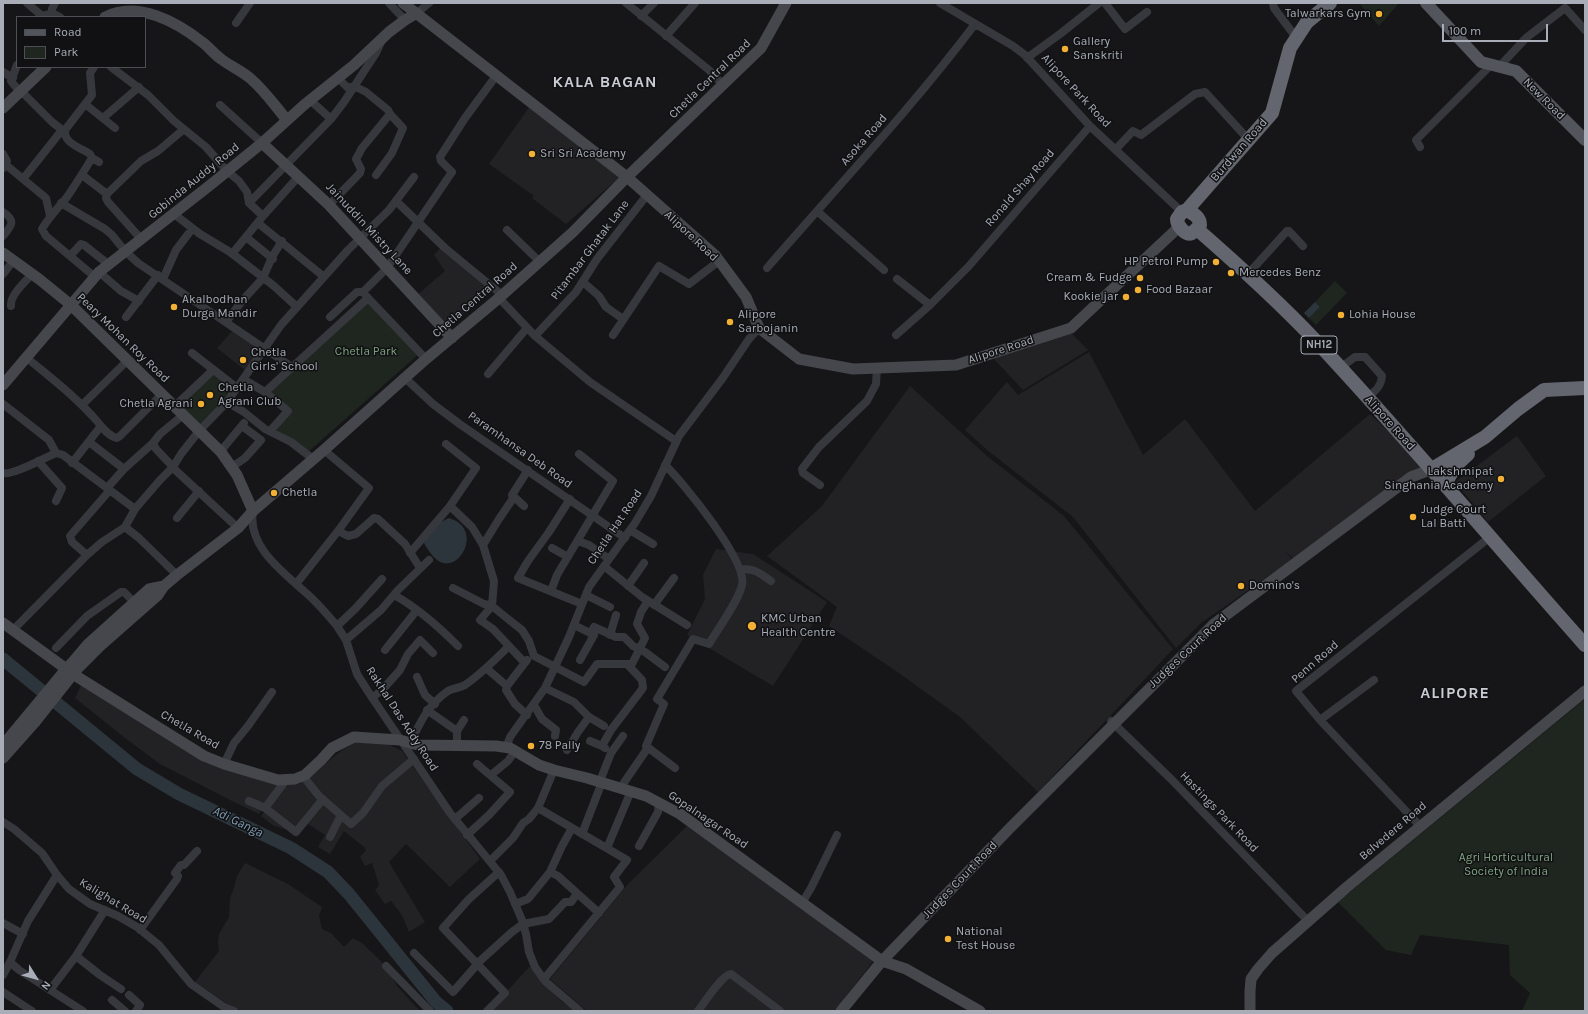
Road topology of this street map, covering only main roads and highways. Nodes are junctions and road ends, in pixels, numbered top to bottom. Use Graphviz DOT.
graph roads {
  1 [pos="403,3"];
  2 [pos="786,3"];
  3 [pos="1426,3"];
  4 [pos="1327,4"];
  5 [pos="413,9"];
  6 [pos="107,16"];
  7 [pos="45,68"];
  8 [pos="3,108"];
  9 [pos="287,120"];
  10 [pos="1585,140"];
  11 [pos="262,143"];
  12 [pos="627,177"];
  13 [pos="1185,211"];
  14 [pos="1179,227"];
  15 [pos="1196,229"];
  16 [pos="3,253"];
  17 [pos="70,305"];
  18 [pos="452,338"];
  19 [pos="3,385"];
  20 [pos="1585,388"];
  21 [pos="1485,437"];
  22 [pos="1432,469"];
  23 [pos="1445,484"];
  24 [pos="253,510"];
  25 [pos="161,591"];
  26 [pos="3,623"];
  27 [pos="1585,645"];
  28 [pos="74,666"];
  29 [pos="1585,691"];
  30 [pos="32,718"];
  31 [pos="405,741"];
  32 [pos="3,745"];
  33 [pos="3,758"];
  34 [pos="881,960"];
  35 [pos="836,1011"];
  36 [pos="842,1011"];
  37 [pos="980,1011"];
  38 [pos="1250,1011"];
  1 -- 5 [label="main road, Alipore Road"];
  2 -- 12 [label="main road, Chetla Central Road"];
  3 -- 10 [label="main road, New Road"];
  4 -- 13 [label="highway, Burdwan Road"];
  5 -- 9 [label="main road, Gobinda Auddy Road"];
  5 -- 12 [label="main road, Alipore Road"];
  6 -- 9 [label="main road"];
  7 -- 8 [label="main road"];
  9 -- 11 [label="main road, Gobinda Auddy Road"];
  11 -- 17 [label="main road, Gobinda Auddy Road"];
  11 -- 18 [label="main road, Jainuddin Mistry Lane"];
  12 -- 14 [label="main road, Alipore Road"];
  12 -- 18 [label="main road, Chetla Central Road"];
  13 -- 14 [label="highway"];
  13 -- 15 [label="highway"];
  14 -- 15 [label="highway"];
  15 -- 22 [label="highway, Alipore Road / NH12"];
  16 -- 17 [label="main road, Peary Mohan Roy Road"];
  17 -- 19 [label="main road, Gobinda Auddy Road"];
  17 -- 24 [label="main road, Peary Mohan Roy Road"];
  18 -- 24 [label="main road, Chetla Central Road"];
  20 -- 21 [label="highway, Judges Court Road"];
  21 -- 22 [label="highway, Judges Court Road"];
  21 -- 23 [label="highway"];
  22 -- 23 [label="highway, Alipore Road / NH12"];
  22 -- 34 [label="main road, Judges Court Road"];
  23 -- 27 [label="highway, Alipore Road / NH12"];
  24 -- 25 [label="main road, Chetla Central Road"];
  25 -- 28 [label="main road, Chetla Central Road"];
  25 -- 28 [label="main road"];
  26 -- 31 [label="main road, Chetla Road"];
  28 -- 30 [label="main road, bridge"];
  29 -- 38 [label="main road, Belvedere Road"];
  30 -- 32 [label="main road"];
  30 -- 33 [label="main road"];
  31 -- 34 [label="main road, Gopalnagar Road"];
  34 -- 35 [label="main road"];
  34 -- 36 [label="main road"];
  34 -- 37 [label="main road, Gopalnagar Road"];
}
